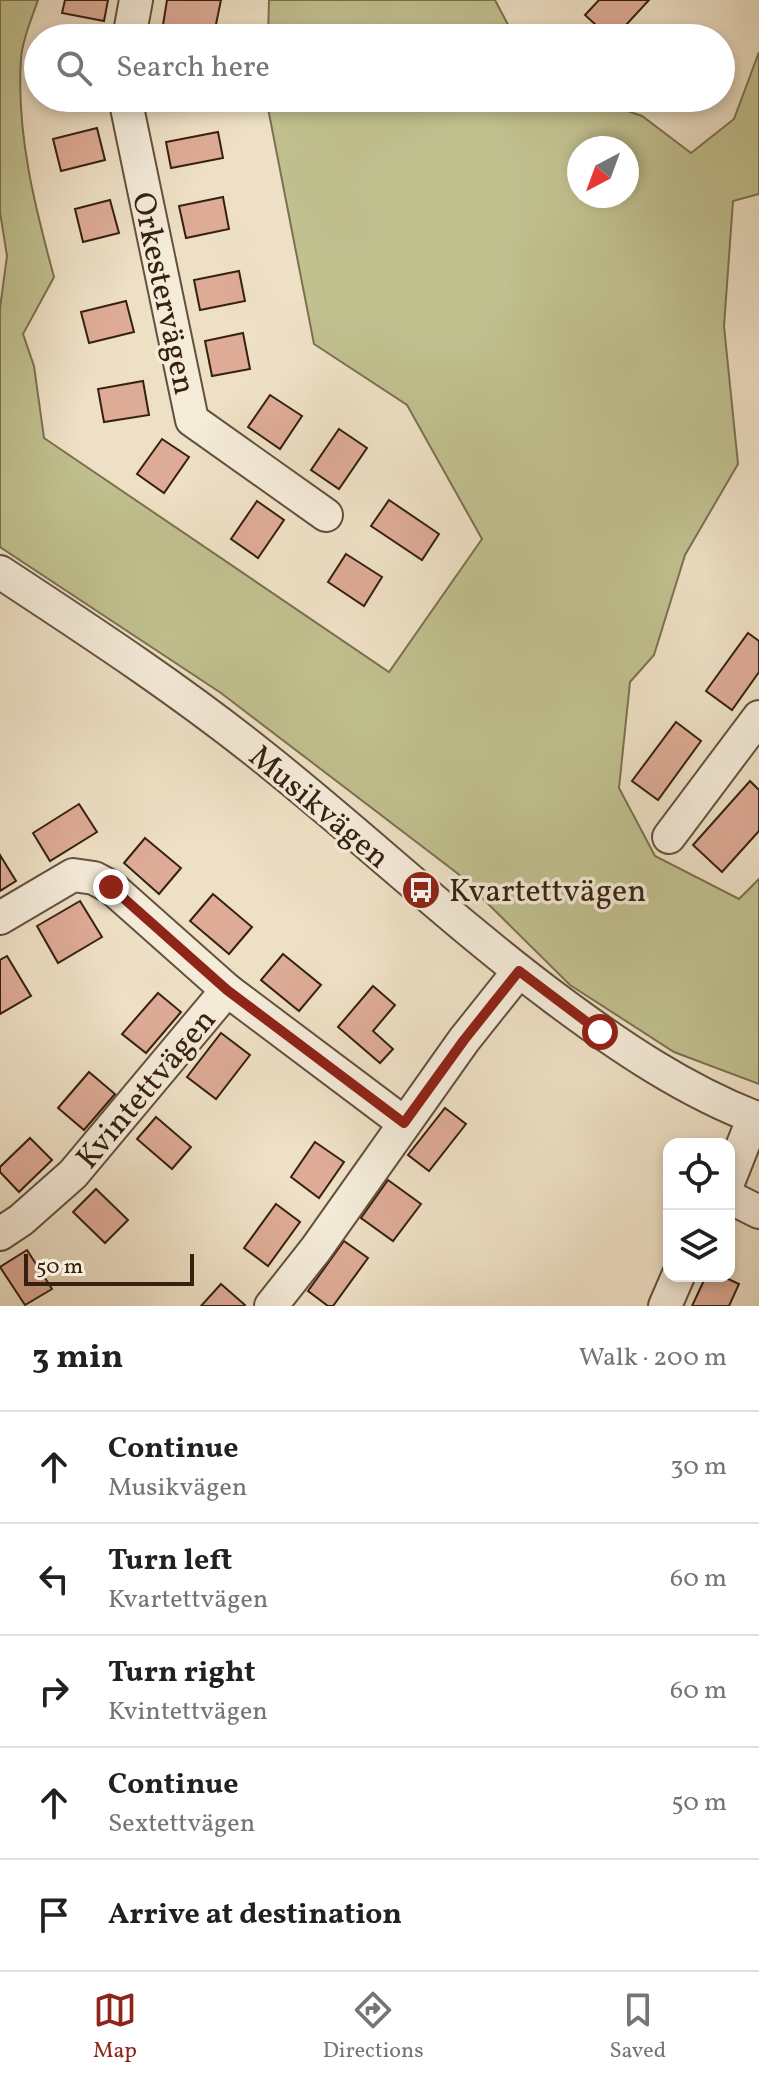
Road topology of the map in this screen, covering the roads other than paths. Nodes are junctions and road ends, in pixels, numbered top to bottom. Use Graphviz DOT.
graph roads {
  1 [pos="136,0"];
  2 [pos="132,24"];
  3 [pos="128,112"];
  4 [pos="326,515"];
  5 [pos="0,572"];
  6 [pos="759,717"];
  7 [pos="669,837"];
  8 [pos="0,918"];
  9 [pos="519,971"];
  10 [pos="227,990"];
  11 [pos="756,1118"];
  12 [pos="404,1123"];
  13 [pos="735,1166"];
  14 [pos="735,1200"];
  15 [pos="759,1212"];
  16 [pos="0,1234"];
  17 [pos="675,1282"];
  18 [pos="271,1306"];
  19 [pos="665,1306"];
  1 -- 2 [label="street"];
  3 -- 4 [label="street, Orkestervägen"];
  5 -- 9 [label="street, Musikvägen"];
  6 -- 7 [label="street"];
  8 -- 10 [label="street"];
  9 -- 11 [label="street, Musikvägen"];
  9 -- 12 [label="street"];
  10 -- 12 [label="street, Kvintettvägen"];
  10 -- 16 [label="street, Kvintettvägen"];
  11 -- 13 [label="street"];
  12 -- 18 [label="street"];
  14 -- 15 [label="street"];
  17 -- 19 [label="street"];
}
